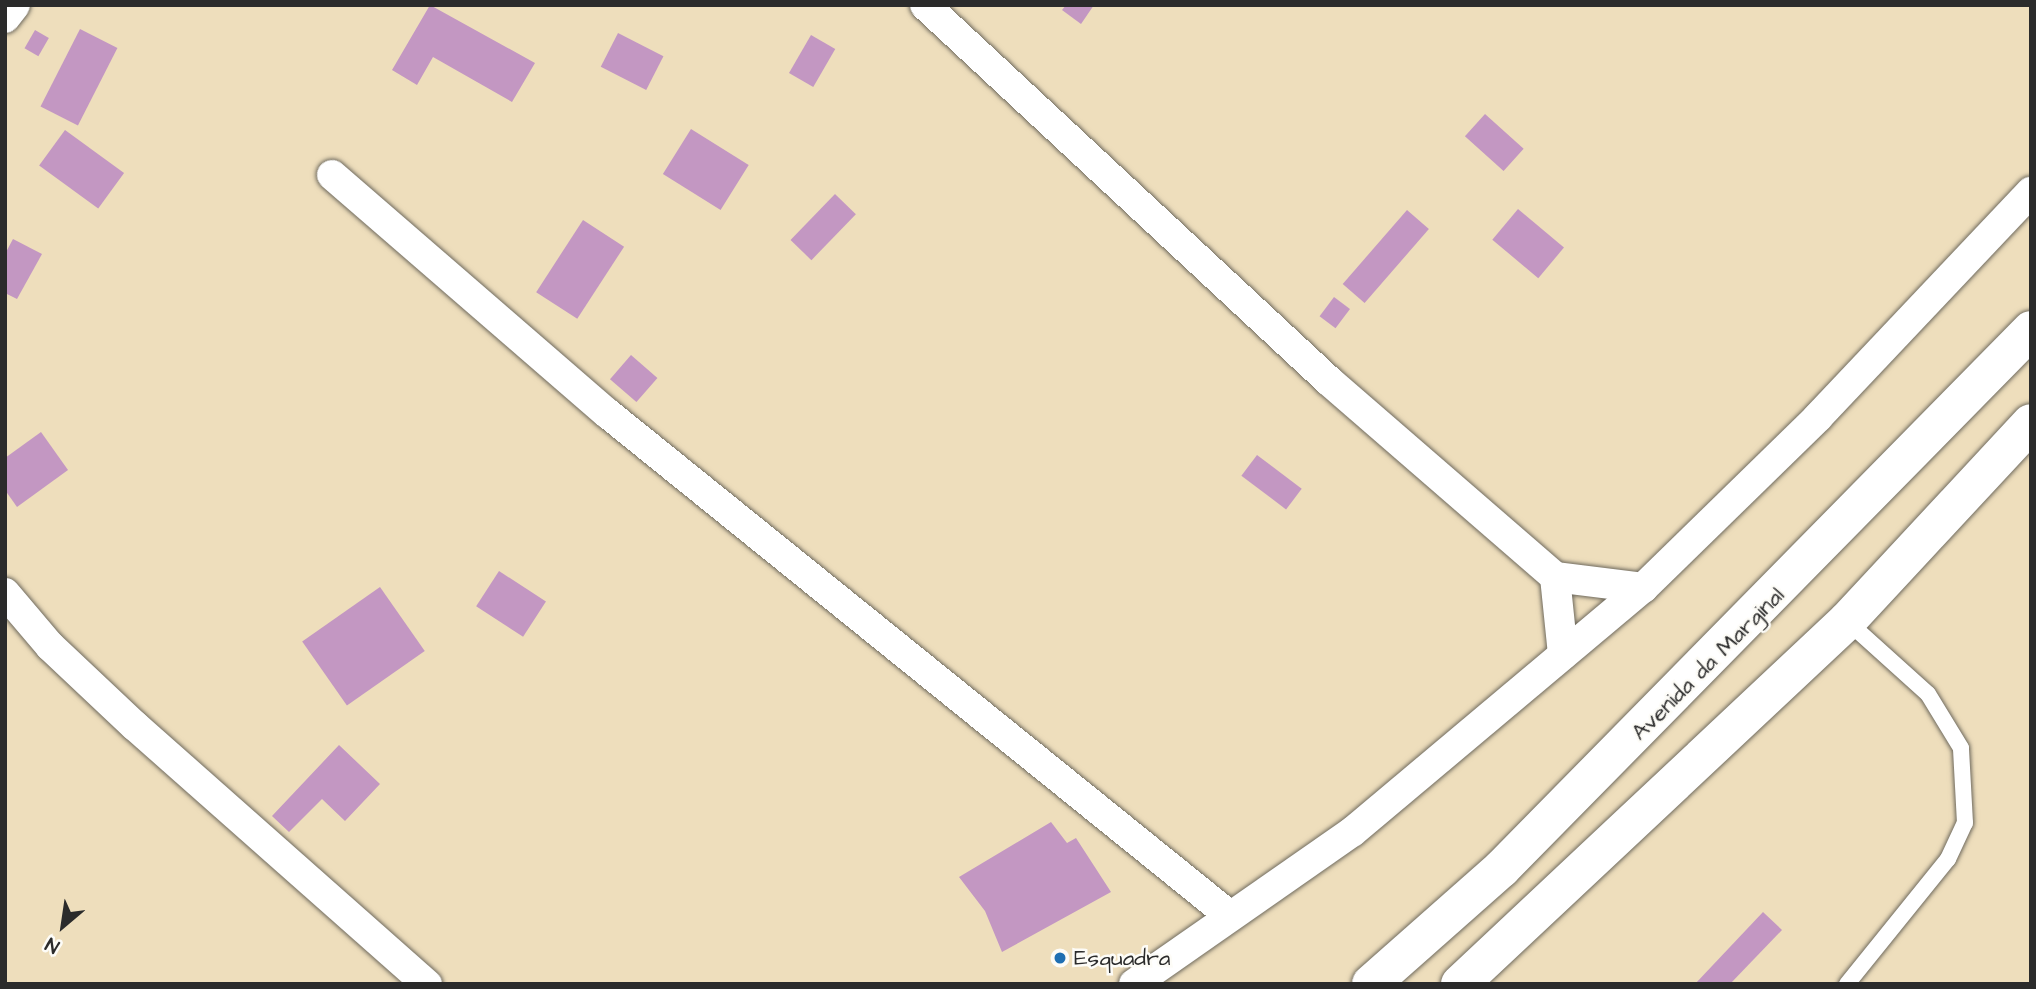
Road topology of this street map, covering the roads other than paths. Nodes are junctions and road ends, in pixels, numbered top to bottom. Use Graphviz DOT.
graph roads {
  1 [pos="15,5"];
  2 [pos="925,5"];
  3 [pos="5,18"];
  4 [pos="332,175"];
  5 [pos="2031,192"];
  6 [pos="2031,330"];
  7 [pos="2031,423"];
  8 [pos="1555,577"];
  9 [pos="1643,588"];
  10 [pos="5,593"];
  11 [pos="1847,621"];
  12 [pos="1563,655"];
  13 [pos="1229,915"];
  14 [pos="427,984"];
  15 [pos="1134,984"];
  16 [pos="1371,984"];
  17 [pos="1460,984"];
  18 [pos="1847,984"];
  1 -- 3 [label="street"];
  2 -- 8 [label="street"];
  4 -- 13 [label="street"];
  5 -- 9 [label="street"];
  6 -- 16 [label="main road, Avenida da Marginal"];
  7 -- 11 [label="main road"];
  8 -- 9 [label="street"];
  8 -- 12 [label="street"];
  9 -- 12 [label="street"];
  10 -- 14 [label="street"];
  11 -- 17 [label="main road"];
  11 -- 18 [label="lane"];
  12 -- 13 [label="street"];
  13 -- 15 [label="street"];
}
